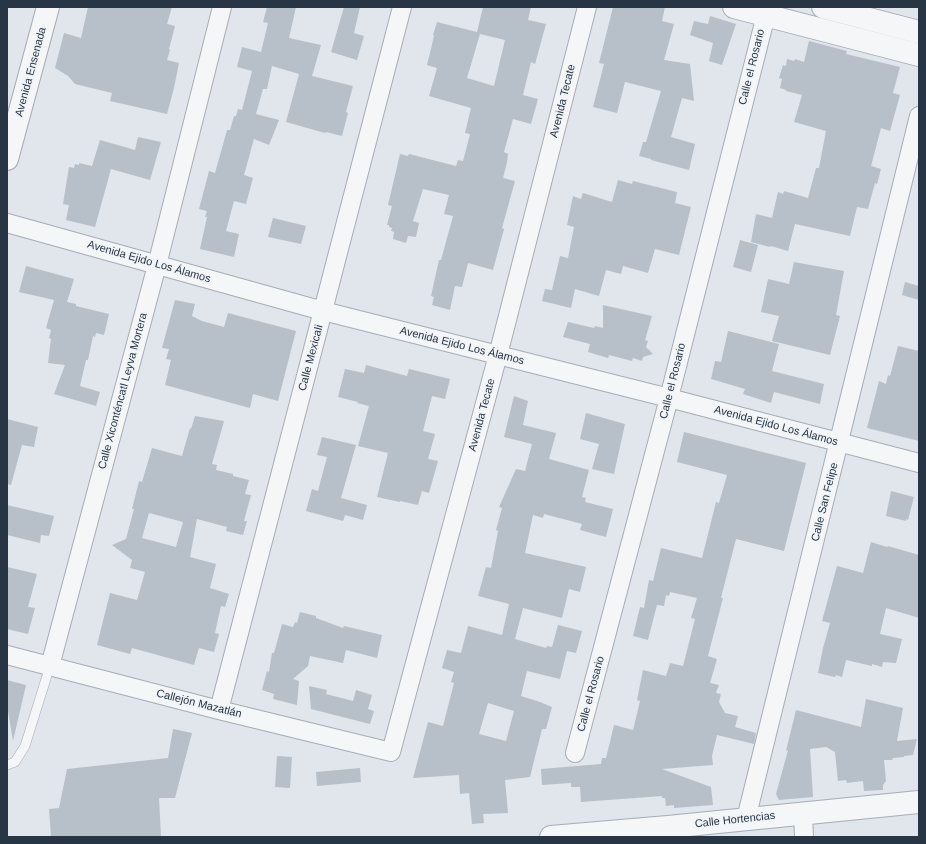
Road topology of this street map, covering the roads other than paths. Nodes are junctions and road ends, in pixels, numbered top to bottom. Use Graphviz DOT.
graph roads {
  1 [pos="48,7"];
  2 [pos="222,7"];
  3 [pos="402,7"];
  4 [pos="587,7"];
  5 [pos="734,7"];
  6 [pos="823,7"];
  7 [pos="767,11"];
  8 [pos="919,32"];
  9 [pos="919,55"];
  10 [pos="919,116"];
  11 [pos="7,159"];
  12 [pos="7,222"];
  13 [pos="157,265"];
  14 [pos="323,311"];
  15 [pos="498,355"];
  16 [pos="669,398"];
  17 [pos="840,442"];
  18 [pos="919,463"];
  19 [pos="7,654"];
  20 [pos="50,666"];
  21 [pos="219,710"];
  22 [pos="391,752"];
  23 [pos="575,754"];
  24 [pos="7,766"];
  25 [pos="919,802"];
  26 [pos="802,813"];
  27 [pos="746,819"];
  28 [pos="668,832"];
  29 [pos="552,837"];
  30 [pos="804,837"];
  1 -- 11 [label="street, Avenida Ensenada"];
  2 -- 13 [label="street, Calle Xiconténcatl Leyva Mortera"];
  3 -- 14 [label="street, Calle Mexicali"];
  4 -- 15 [label="street, Avenida Tecate"];
  5 -- 7 [label="street"];
  6 -- 8 [label="street"];
  7 -- 9 [label="street"];
  7 -- 16 [label="street, Calle el Rosario"];
  10 -- 17 [label="street, Calle San Felipe"];
  12 -- 13 [label="street, Avenida Ejido Los Álamos"];
  13 -- 14 [label="street, Avenida Ejido Los Álamos"];
  13 -- 20 [label="street, Calle Xiconténcatl Leyva Mortera"];
  14 -- 15 [label="street, Avenida Ejido Los Álamos"];
  14 -- 21 [label="street, Calle Mexicali"];
  15 -- 16 [label="street, Avenida Ejido Los Álamos"];
  15 -- 22 [label="street, Avenida Tecate"];
  16 -- 17 [label="street, Avenida Ejido Los Álamos"];
  16 -- 23 [label="street, Calle el Rosario"];
  17 -- 18 [label="street, Avenida Ejido Los Álamos"];
  17 -- 27 [label="street, Calle San Felipe"];
  19 -- 20 [label="street, Callejón Mazatlán"];
  20 -- 21 [label="street, Callejón Mazatlán"];
  20 -- 24 [label="lane, Calle Xiconténcatl Leyva Mortera"];
  21 -- 22 [label="street, Callejón Mazatlán"];
  25 -- 26 [label="street, Calle Hortencias"];
  26 -- 27 [label="street, Calle Hortencias"];
  26 -- 30 [label="street"];
  27 -- 28 [label="street, Calle Hortencias"];
  28 -- 29 [label="street, Calle Hortencias"];
}
